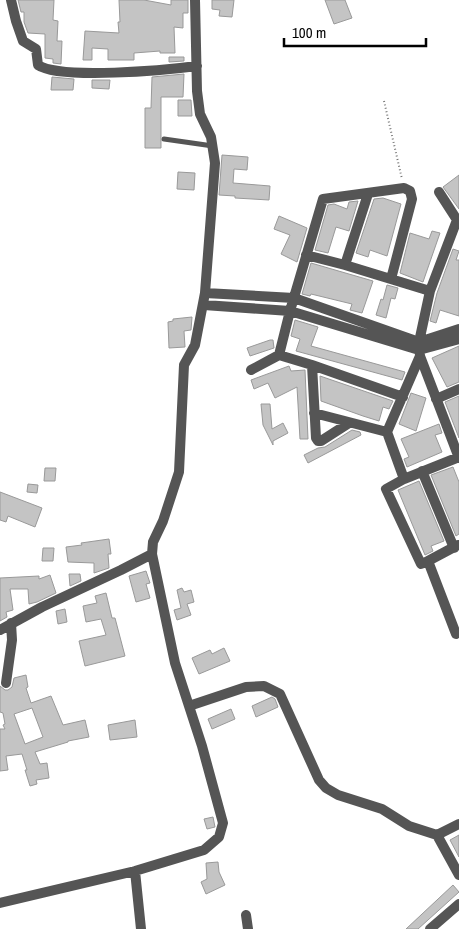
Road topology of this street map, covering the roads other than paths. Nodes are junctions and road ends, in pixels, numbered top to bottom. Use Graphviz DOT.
graph roads {
  1 [pos="11,0"];
  2 [pos="195,0"];
  3 [pos="197,66"];
  4 [pos="164,139"];
  5 [pos="213,146"];
  6 [pos="439,192"];
  7 [pos="368,194"];
  8 [pos="458,222"];
  9 [pos="306,256"];
  10 [pos="345,265"];
  11 [pos="391,279"];
  12 [pos="430,291"];
  13 [pos="205,293"];
  14 [pos="294,298"];
  15 [pos="204,305"];
  16 [pos="290,311"];
  17 [pos="459,329"];
  18 [pos="459,339"];
  19 [pos="419,349"];
  20 [pos="278,355"];
  21 [pos="312,365"];
  22 [pos="251,370"];
  23 [pos="459,389"];
  24 [pos="403,397"];
  25 [pos="436,399"];
  26 [pos="314,413"];
  27 [pos="349,423"];
  28 [pos="386,432"];
  29 [pos="459,457"];
  30 [pos="422,471"];
  31 [pos="404,479"];
  32 [pos="456,546"];
  33 [pos="152,554"];
  34 [pos="428,560"];
  35 [pos="11,624"];
  36 [pos="0,630"];
  37 [pos="456,634"];
  38 [pos="6,683"];
  39 [pos="189,706"];
  40 [pos="459,824"];
  41 [pos="437,835"];
  42 [pos="135,871"];
  43 [pos="459,875"];
  44 [pos="0,903"];
  45 [pos="459,904"];
  46 [pos="246,915"];
  47 [pos="440,925"];
  48 [pos="142,929"];
  49 [pos="248,929"];
  50 [pos="430,929"];
  1 -- 3 [label="street"];
  2 -- 3 [label="street"];
  3 -- 5 [label="street"];
  4 -- 5 [label="lane"];
  5 -- 13 [label="street"];
  6 -- 8 [label="street"];
  7 -- 9 [label="street"];
  7 -- 10 [label="street"];
  7 -- 11 [label="street"];
  8 -- 12 [label="street"];
  9 -- 10 [label="street"];
  9 -- 14 [label="street"];
  10 -- 11 [label="street"];
  11 -- 12 [label="street"];
  12 -- 19 [label="street"];
  13 -- 14 [label="street"];
  13 -- 15 [label="street"];
  14 -- 16 [label="street"];
  14 -- 19 [label="street"];
  15 -- 16 [label="street"];
  15 -- 33 [label="street"];
  16 -- 19 [label="street"];
  16 -- 20 [label="street"];
  17 -- 19 [label="street"];
  18 -- 19 [label="street"];
  19 -- 24 [label="street"];
  19 -- 25 [label="street"];
  20 -- 21 [label="street"];
  20 -- 22 [label="street"];
  21 -- 24 [label="street"];
  21 -- 26 [label="street"];
  23 -- 25 [label="street"];
  24 -- 28 [label="street"];
  25 -- 29 [label="street"];
  26 -- 27 [label="street"];
  26 -- 27 [label="street"];
  27 -- 28 [label="street"];
  28 -- 31 [label="street"];
  29 -- 30 [label="street"];
  30 -- 31 [label="street"];
  30 -- 32 [label="street"];
  31 -- 34 [label="street"];
  32 -- 34 [label="street"];
  33 -- 35 [label="street"];
  33 -- 39 [label="street"];
  34 -- 37 [label="street"];
  35 -- 36 [label="street"];
  35 -- 38 [label="street"];
  39 -- 41 [label="street"];
  39 -- 42 [label="street"];
  40 -- 41 [label="street"];
  41 -- 43 [label="street"];
  42 -- 44 [label="street"];
  42 -- 48 [label="street"];
  45 -- 47 [label="street"];
  46 -- 49 [label="street"];
  47 -- 50 [label="street"];
}
